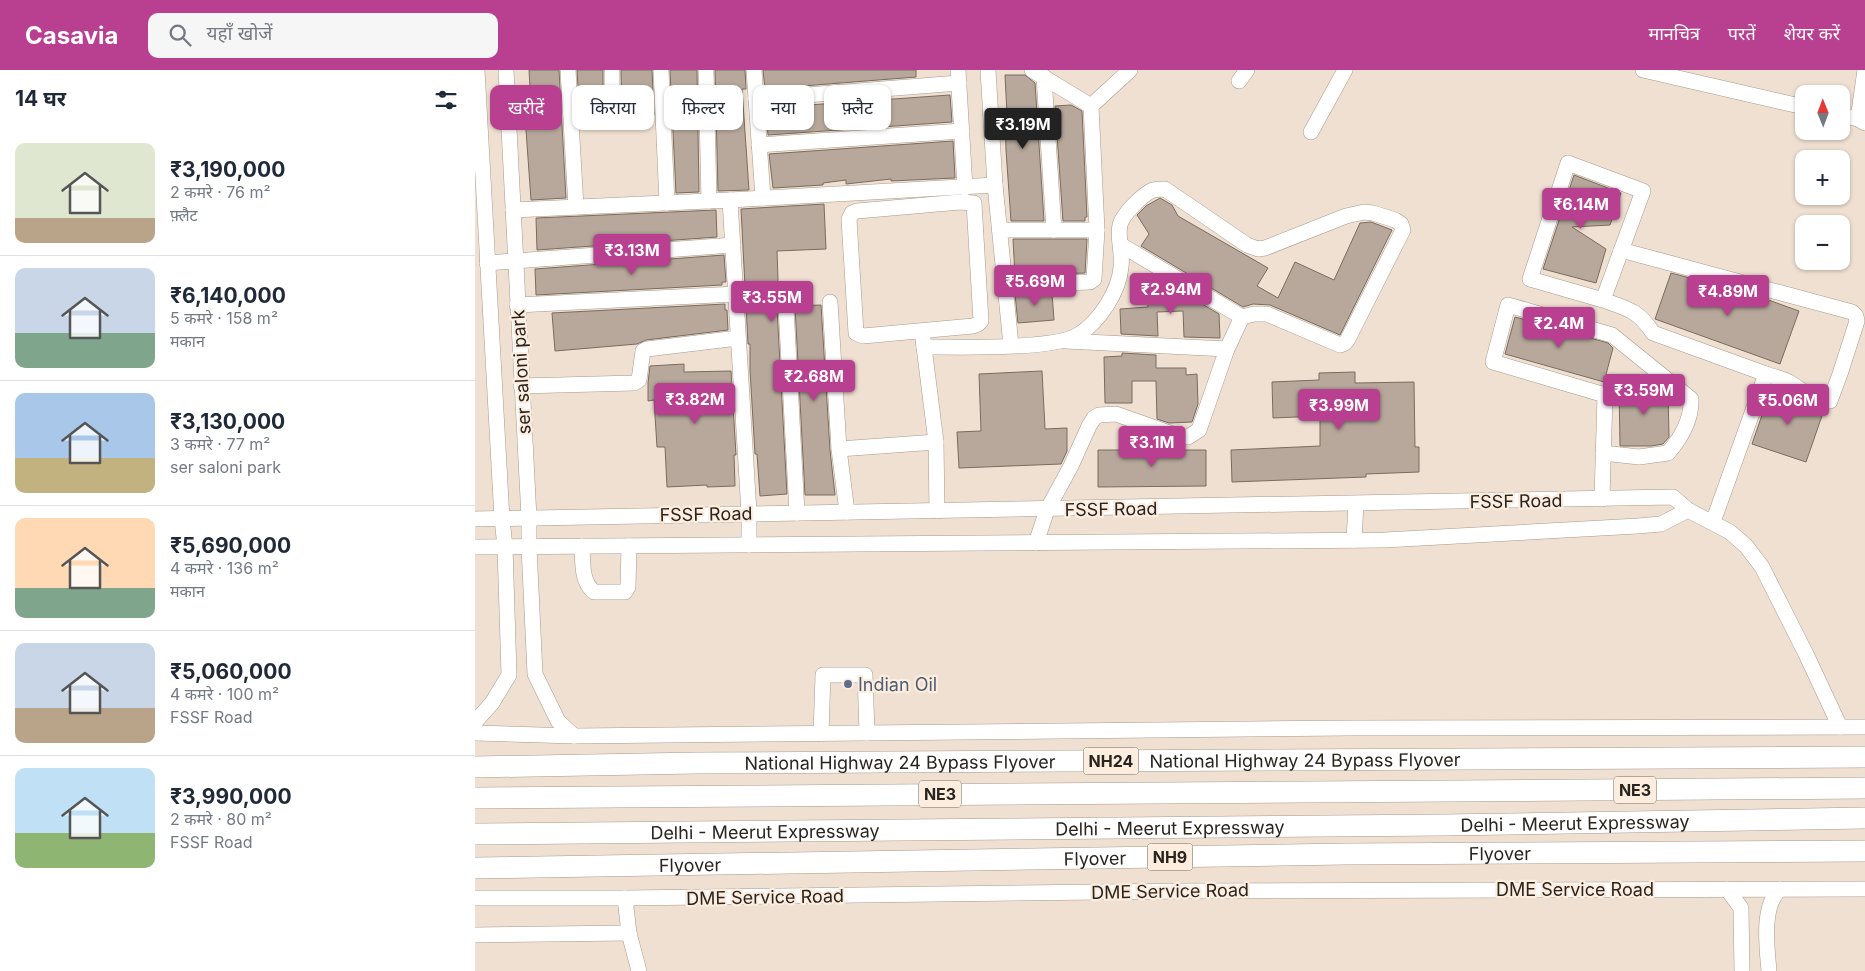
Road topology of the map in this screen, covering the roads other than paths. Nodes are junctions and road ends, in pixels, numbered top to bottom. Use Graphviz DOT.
graph roads {
  1 [pos="477,70"];
  2 [pos="506,70"];
  3 [pos="568,70"];
  4 [pos="612,70"];
  5 [pos="661,70"];
  6 [pos="706,70"];
  7 [pos="754,70"];
  8 [pos="988,70"];
  9 [pos="1131,70"];
  10 [pos="1345,70"];
  11 [pos="1643,70"];
  12 [pos="1865,70"];
  13 [pos="1038,73"];
  14 [pos="958,76"];
  15 [pos="612,85"];
  16 [pos="755,85"];
  17 [pos="814,92"];
  18 [pos="1795,105"];
  19 [pos="1091,106"];
  20 [pos="1862,121"];
  21 [pos="758,130"];
  22 [pos="962,131"];
  23 [pos="1311,132"];
  24 [pos="759,145"];
  25 [pos="995,185"];
  26 [pos="965,188"];
  27 [pos="763,198"];
  28 [pos="730,200"];
  29 [pos="709,201"];
  30 [pos="667,203"];
  31 [pos="577,207"];
  32 [pos="513,210"];
  33 [pos="1000,230"];
  34 [pos="1054,230"];
  35 [pos="1097,230"];
  36 [pos="733,245"];
  37 [pos="1121,245"];
  38 [pos="1621,250"];
  39 [pos="515,261"];
  40 [pos="487,263"];
  41 [pos="1006,285"];
  42 [pos="785,289"];
  43 [pos="736,294"];
  44 [pos="1603,300"];
  45 [pos="830,302"];
  46 [pos="517,304"];
  47 [pos="1242,317"];
  48 [pos="922,329"];
  49 [pos="738,338"];
  50 [pos="1062,341"];
  51 [pos="1011,345"];
  52 [pos="923,347"];
  53 [pos="1227,350"];
  54 [pos="1766,374"];
  55 [pos="521,386"];
  56 [pos="936,442"];
  57 [pos="839,449"];
  58 [pos="1603,453"];
  59 [pos="1602,500"];
  60 [pos="1356,504"];
  61 [pos="1047,510"];
  62 [pos="1687,510"];
  63 [pos="937,511"];
  64 [pos="797,512"];
  65 [pos="847,512"];
  66 [pos="749,513"];
  67 [pos="529,518"];
  68 [pos="475,519"];
  69 [pos="501,519"];
  70 [pos="1713,522"];
  71 [pos="1354,540"];
  72 [pos="1036,543"];
  73 [pos="749,545"];
  74 [pos="582,546"];
  75 [pos="629,546"];
  76 [pos="475,547"];
  77 [pos="505,547"];
  78 [pos="529,547"];
  79 [pos="475,722"];
  80 [pos="1840,727"];
  81 [pos="1865,727"];
  82 [pos="475,733"];
  83 [pos="867,733"];
  84 [pos="821,734"];
  85 [pos="574,736"];
  86 [pos="1865,757"];
  87 [pos="475,767"];
  88 [pos="1865,788"];
  89 [pos="475,798"];
  90 [pos="1865,818"];
  91 [pos="475,834"];
  92 [pos="1865,851"];
  93 [pos="475,868"];
  94 [pos="1727,889"];
  95 [pos="1779,889"];
  96 [pos="1865,889"];
  97 [pos="475,898"];
  98 [pos="625,898"];
  99 [pos="629,933"];
  100 [pos="475,935"];
  101 [pos="639,971"];
  102 [pos="1742,971"];
  103 [pos="1769,971"];
  1 -- 40 [label="street"];
  2 -- 32 [label="street, ser saloni park"];
  3 -- 31 [label="street"];
  4 -- 15 [label="street"];
  5 -- 30 [label="street"];
  6 -- 29 [label="street"];
  7 -- 16 [label="street"];
  8 -- 25 [label="street"];
  9 -- 19 [label="street"];
  10 -- 23 [label="street"];
  11 -- 18 [label="street"];
  12 -- 20 [label="street"];
  13 -- 19 [label="street"];
  13 -- 34 [label="street"];
  14 -- 17 [label="street"];
  14 -- 22 [label="street"];
  19 -- 35 [label="street"];
  21 -- 24 [label="street"];
  22 -- 24 [label="street"];
  22 -- 26 [label="street"];
  24 -- 27 [label="street"];
  25 -- 26 [label="street"];
  25 -- 33 [label="street"];
  26 -- 27 [label="street"];
  27 -- 28 [label="street"];
  28 -- 29 [label="street"];
  28 -- 36 [label="street"];
  29 -- 30 [label="street"];
  30 -- 31 [label="street"];
  31 -- 32 [label="street"];
  32 -- 39 [label="street, ser saloni park"];
  33 -- 34 [label="street"];
  33 -- 41 [label="street"];
  34 -- 35 [label="street"];
  35 -- 41 [label="street"];
  36 -- 39 [label="street"];
  36 -- 43 [label="street"];
  37 -- 47 [label="street"];
  37 -- 47 [label="street"];
  37 -- 50 [label="street"];
  38 -- 44 [label="street"];
  38 -- 44 [label="street"];
  38 -- 54 [label="street"];
  39 -- 40 [label="street"];
  39 -- 46 [label="street, ser saloni park"];
  40 -- 69 [label="street"];
  41 -- 51 [label="street"];
  42 -- 64 [label="street"];
  43 -- 46 [label="street"];
  43 -- 49 [label="street"];
  44 -- 54 [label="street"];
  45 -- 57 [label="street"];
  46 -- 55 [label="street, ser saloni park"];
  47 -- 53 [label="street"];
  48 -- 48 [label="street"];
  48 -- 52 [label="street"];
  49 -- 55 [label="street"];
  49 -- 66 [label="street"];
  50 -- 51 [label="street"];
  50 -- 53 [label="street"];
  51 -- 52 [label="street"];
  52 -- 56 [label="street"];
  53 -- 61 [label="street"];
  54 -- 70 [label="street"];
  55 -- 67 [label="street, ser saloni park"];
  56 -- 57 [label="street"];
  56 -- 63 [label="street"];
  57 -- 65 [label="street"];
  58 -- 58 [label="street"];
  58 -- 59 [label="street"];
  59 -- 60 [label="street, FSSF Road"];
  59 -- 62 [label="street, FSSF Road"];
  60 -- 61 [label="street, FSSF Road"];
  60 -- 71 [label="street"];
  61 -- 63 [label="street, FSSF Road"];
  61 -- 72 [label="street"];
  62 -- 70 [label="street, FSSF Road"];
  62 -- 71 [label="street, FSSF Road"];
  63 -- 65 [label="street, FSSF Road"];
  64 -- 65 [label="street, FSSF Road"];
  64 -- 66 [label="street, FSSF Road"];
  66 -- 67 [label="street, FSSF Road"];
  66 -- 73 [label="street"];
  67 -- 69 [label="street, FSSF Road"];
  67 -- 78 [label="street, ser saloni park"];
  68 -- 69 [label="street, FSSF Road"];
  69 -- 77 [label="street"];
  70 -- 80 [label="street, FSSF Road"];
  71 -- 72 [label="street, FSSF Road"];
  72 -- 73 [label="street, FSSF Road"];
  73 -- 75 [label="street, FSSF Road"];
  74 -- 75 [label="street, FSSF Road"];
  74 -- 75 [label="street"];
  74 -- 78 [label="street, FSSF Road"];
  76 -- 77 [label="street, FSSF Road"];
  77 -- 78 [label="street, FSSF Road"];
  77 -- 79 [label="street"];
  78 -- 85 [label="street, ser saloni park"];
  80 -- 81 [label="street"];
  80 -- 83 [label="street"];
  82 -- 85 [label="street"];
  83 -- 84 [label="street"];
  83 -- 84 [label="street"];
  84 -- 85 [label="street"];
  86 -- 87 [label="highway, National Highway 24 Bypass Flyover / NH24"];
  88 -- 89 [label="highway, Delhi - Meerut Expressway / NE3"];
  90 -- 91 [label="highway, Delhi - Meerut Expressway / NE3"];
  92 -- 93 [label="highway, Flyover / NH9"];
  94 -- 95 [label="street, DME Service Road"];
  94 -- 98 [label="street, DME Service Road"];
  94 -- 102 [label="street"];
  95 -- 96 [label="street, DME Service Road"];
  95 -- 103 [label="street"];
  97 -- 98 [label="street, DME Service Road"];
  98 -- 99 [label="street"];
  99 -- 100 [label="street"];
  99 -- 101 [label="street"];
}
